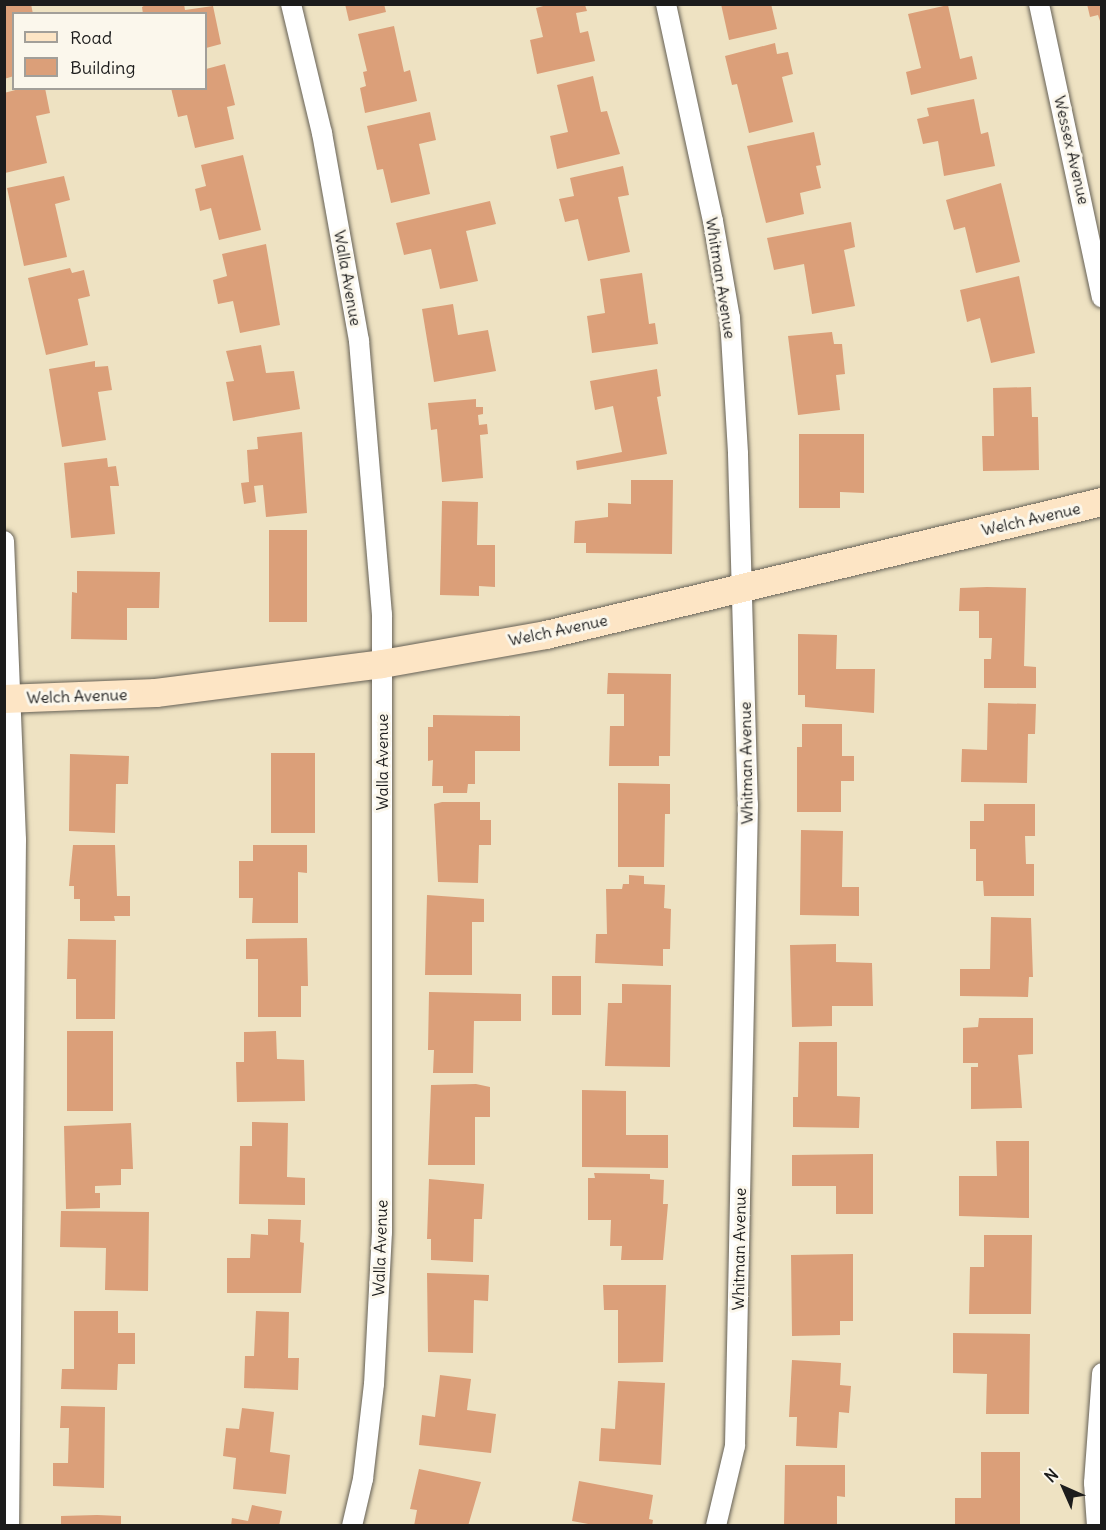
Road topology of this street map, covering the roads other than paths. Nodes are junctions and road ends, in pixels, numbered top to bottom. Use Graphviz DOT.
graph roads {
  1 [pos="291,4"];
  2 [pos="666,4"];
  3 [pos="1039,4"];
  4 [pos="1101,297"];
  5 [pos="1101,502"];
  6 [pos="4,541"];
  7 [pos="741,588"];
  8 [pos="382,664"];
  9 [pos="8,698"];
  10 [pos="1101,1373"];
  11 [pos="9,1526"];
  12 [pos="352,1526"];
  13 [pos="716,1526"];
  14 [pos="1097,1526"];
  1 -- 8 [label="street, Walla Avenue"];
  2 -- 7 [label="street, Whitman Avenue"];
  3 -- 4 [label="street, Wessex Avenue"];
  5 -- 7 [label="street, Welch Avenue"];
  6 -- 9 [label="street"];
  7 -- 8 [label="street, Welch Avenue"];
  7 -- 13 [label="street, Whitman Avenue"];
  8 -- 9 [label="street, Welch Avenue"];
  8 -- 12 [label="street, Walla Avenue"];
  9 -- 11 [label="street"];
  10 -- 14 [label="street"];
}
